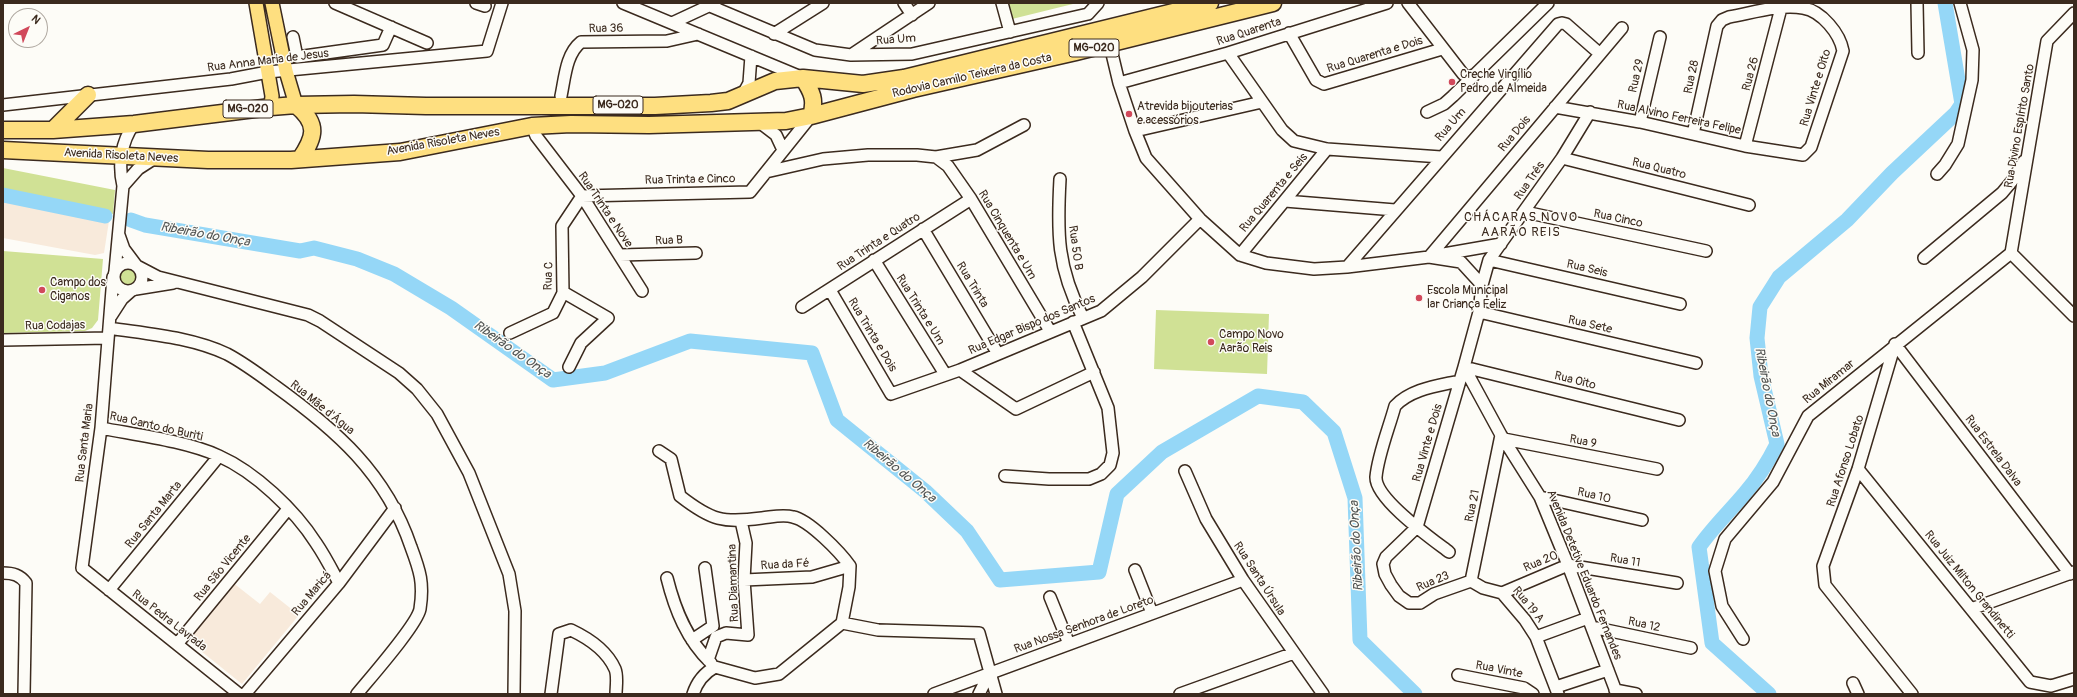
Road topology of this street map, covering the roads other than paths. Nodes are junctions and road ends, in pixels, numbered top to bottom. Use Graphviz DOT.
graph roads {
  1 [pos="256,3"];
  2 [pos="272,3"];
  3 [pos="335,3"];
  4 [pos="502,3"];
  5 [pos="623,3"];
  6 [pos="823,3"];
  7 [pos="904,3"];
  8 [pos="929,3"];
  9 [pos="1002,3"];
  10 [pos="1085,3"];
  11 [pos="1098,3"];
  12 [pos="1210,3"];
  13 [pos="1273,3"];
  14 [pos="1386,3"];
  15 [pos="1408,3"];
  16 [pos="1548,3"];
  17 [pos="1918,3"];
  18 [pos="1960,3"];
  19 [pos="713,5"];
  20 [pos="352,6"];
  21 [pos="1781,8"];
  22 [pos="2074,13"];
  23 [pos="1088,14"];
  24 [pos="912,15"];
  25 [pos="672,23"];
  26 [pos="1717,26"];
  27 [pos="391,27"];
  28 [pos="1622,28"];
  29 [pos="1105,29"];
  30 [pos="1010,32"];
  31 [pos="1289,33"];
  32 [pos="698,34"];
  33 [pos="774,34"];
  34 [pos="293,37"];
  35 [pos="1660,37"];
  36 [pos="667,41"];
  37 [pos="427,43"];
  38 [pos="1110,44"];
  39 [pos="1442,49"];
  40 [pos="1228,53"];
  41 [pos="1599,53"];
  42 [pos="1918,53"];
  43 [pos="751,56"];
  44 [pos="850,56"];
  45 [pos="286,71"];
  46 [pos="268,72"];
  47 [pos="1474,75"];
  48 [pos="803,78"];
  49 [pos="1119,83"];
  50 [pos="88,96"];
  51 [pos="561,96"];
  52 [pos="742,96"];
  53 [pos="1262,102"];
  54 [pos="3,105"];
  55 [pos="296,105"];
  56 [pos="1555,106"];
  57 [pos="271,107"];
  58 [pos="1427,112"];
  59 [pos="1590,112"];
  60 [pos="811,116"];
  61 [pos="759,122"];
  62 [pos="1640,122"];
  63 [pos="134,124"];
  64 [pos="1024,125"];
  65 [pos="532,126"];
  66 [pos="514,129"];
  67 [pos="3,130"];
  68 [pos="53,130"];
  69 [pos="1134,131"];
  70 [pos="1693,134"];
  71 [pos="543,146"];
  72 [pos="1745,146"];
  73 [pos="1327,149"];
  74 [pos="3,150"];
  75 [pos="783,150"];
  76 [pos="1798,155"];
  77 [pos="2028,155"];
  78 [pos="121,156"];
  79 [pos="1441,157"];
  80 [pos="154,158"];
  81 [pos="936,158"];
  82 [pos="1562,158"];
  83 [pos="300,159"];
  84 [pos="766,172"];
  85 [pos="1937,174"];
  86 [pos="1060,179"];
  87 [pos="122,190"];
  88 [pos="582,196"];
  89 [pos="971,199"];
  90 [pos="1285,201"];
  91 [pos="1749,205"];
  92 [pos="1395,210"];
  93 [pos="1525,212"];
  94 [pos="1200,219"];
  95 [pos="118,228"];
  96 [pos="923,229"];
  97 [pos="1501,244"];
  98 [pos="1706,251"];
  99 [pos="696,253"];
  100 [pos="2011,253"];
  101 [pos="620,255"];
  102 [pos="1240,255"];
  103 [pos="1429,257"];
  104 [pos="1924,258"];
  105 [pos="874,260"];
  106 [pos="1489,260"];
  107 [pos="137,266"];
  108 [pos="1347,267"];
  109 [pos="114,274"];
  110 [pos="178,282"];
  111 [pos="1482,285"];
  112 [pos="134,290"];
  113 [pos="830,290"];
  114 [pos="642,291"];
  115 [pos="563,292"];
  116 [pos="1680,304"];
  117 [pos="802,307"];
  118 [pos="1479,312"];
  119 [pos="2074,316"];
  120 [pos="1078,320"];
  121 [pos="109,328"];
  122 [pos="1050,332"];
  123 [pos="510,333"];
  124 [pos="3,340"];
  125 [pos="1895,344"];
  126 [pos="998,354"];
  127 [pos="1696,363"];
  128 [pos="569,367"];
  129 [pos="1464,367"];
  130 [pos="960,370"];
  131 [pos="1094,372"];
  132 [pos="944,374"];
  133 [pos="1459,381"];
  134 [pos="891,394"];
  135 [pos="1679,420"];
  136 [pos="101,428"];
  137 [pos="1502,437"];
  138 [pos="658,450"];
  139 [pos="219,456"];
  140 [pos="1657,469"];
  141 [pos="1858,469"];
  142 [pos="1186,471"];
  143 [pos="1004,476"];
  144 [pos="1540,497"];
  145 [pos="394,508"];
  146 [pos="288,509"];
  147 [pos="1642,520"];
  148 [pos="742,521"];
  149 [pos="1417,527"];
  150 [pos="1449,552"];
  151 [pos="1568,565"];
  152 [pos="850,566"];
  153 [pos="82,568"];
  154 [pos="705,568"];
  155 [pos="1135,570"];
  156 [pos="3,573"];
  157 [pos="2072,573"];
  158 [pos="667,578"];
  159 [pos="744,580"];
  160 [pos="1243,580"];
  161 [pos="1471,581"];
  162 [pos="339,583"];
  163 [pos="1677,583"];
  164 [pos="109,590"];
  165 [pos="1502,593"];
  166 [pos="1050,597"];
  167 [pos="1971,609"];
  168 [pos="1152,613"];
  169 [pos="842,623"];
  170 [pos="1590,623"];
  171 [pos="1536,637"];
  172 [pos="1743,639"];
  173 [pos="692,640"];
  174 [pos="178,643"];
  175 [pos="1069,644"];
  176 [pos="1691,648"];
  177 [pos="1294,653"];
  178 [pos="712,664"];
  179 [pos="1608,670"];
  180 [pos="990,674"];
  181 [pos="1458,675"];
  182 [pos="2074,679"];
  183 [pos="1853,683"];
  184 [pos="1557,691"];
  185 [pos="1616,692"];
  186 [pos="24,694"];
  187 [pos="239,694"];
  188 [pos="245,694"];
  189 [pos="357,694"];
  190 [pos="514,694"];
  191 [pos="552,694"];
  192 [pos="616,694"];
  193 [pos="693,694"];
  194 [pos="934,694"];
  195 [pos="979,694"];
  196 [pos="996,694"];
  197 [pos="1180,694"];
  198 [pos="1323,694"];
  199 [pos="1533,694"];
  200 [pos="1636,694"];
  201 [pos="1858,694"];
  202 [pos="1912,694"];
  1 -- 46 [label="main road"];
  2 -- 45 [label="main road"];
  3 -- 20 [label="street"];
  4 -- 45 [label="street, Rua Anna Maria de Jesus"];
  5 -- 25 [label="street, Rodovia Camilo Teixeira da Costa"];
  6 -- 33 [label="street"];
  7 -- 24 [label="street"];
  8 -- 24 [label="street"];
  9 -- 30 [label="street"];
  10 -- 23 [label="street"];
  11 -- 23 [label="street"];
  12 -- 29 [label="highway, Rodovia Camilo Teixeira da Costa / MG-020"];
  13 -- 38 [label="highway, Rodovia Camilo Teixeira da Costa / MG-020"];
  14 -- 31 [label="street, Rua Quarenta"];
  15 -- 39 [label="street"];
  16 -- 47 [label="street"];
  17 -- 42 [label="street"];
  18 -- 85 [label="street"];
  19 -- 25 [label="street"];
  19 -- 33 [label="street, Rua Um"];
  20 -- 27 [label="street"];
  21 -- 26 [label="street, Rua Vinte e Oito"];
  21 -- 72 [label="street, Rua 26"];
  21 -- 76 [label="street, Rua Vinte e Oito"];
  22 -- 77 [label="street, Rua Divino Espírito Santo"];
  23 -- 30 [label="street, Rua Um"];
  24 -- 44 [label="street"];
  25 -- 32 [label="street, Rodovia Camilo Teixeira da Costa"];
  25 -- 36 [label="street"];
  26 -- 70 [label="street, Rua 28"];
  27 -- 34 [label="street"];
  27 -- 37 [label="street"];
  28 -- 41 [label="street, Rua Dois"];
  29 -- 38 [label="street"];
  29 -- 48 [label="highway, Rodovia Camilo Teixeira da Costa / MG-020"];
  30 -- 44 [label="street, Rua Um"];
  31 -- 39 [label="street, Rua Quarenta e Dois"];
  31 -- 40 [label="street, Rua Quarenta"];
  32 -- 36 [label="street, Rua 36"];
  32 -- 43 [label="street, Rodovia Camilo Teixeira da Costa"];
  33 -- 44 [label="street, Rua Um"];
  35 -- 62 [label="street, Rua 29"];
  36 -- 51 [label="street, Rua 36"];
  38 -- 49 [label="street"];
  38 -- 60 [label="highway, Rodovia Camilo Teixeira da Costa / MG-020"];
  39 -- 47 [label="street"];
  40 -- 49 [label="street, Rua Quarenta"];
  40 -- 53 [label="street"];
  41 -- 56 [label="street, Rua Dois"];
  41 -- 79 [label="street, Rua Um"];
  43 -- 48 [label="street, Rodovia Camilo Teixeira da Costa"];
  43 -- 52 [label="street"];
  45 -- 46 [label="street, Rua Anna Maria de Jesus"];
  45 -- 55 [label="main road"];
  46 -- 50 [label="street, Rua Anna Maria de Jesus"];
  46 -- 57 [label="main road"];
  47 -- 58 [label="street"];
  48 -- 52 [label="highway, Avenida Risoleta Neves / MG-020"];
  48 -- 60 [label="highway"];
  49 -- 69 [label="street"];
  50 -- 54 [label="street, Rua Anna Maria de Jesus"];
  50 -- 68 [label="highway"];
  52 -- 55 [label="highway, Avenida Risoleta Neves / MG-020"];
  53 -- 69 [label="street"];
  53 -- 73 [label="street"];
  55 -- 57 [label="highway, Avenida Risoleta Neves / MG-020"];
  55 -- 83 [label="highway"];
  56 -- 59 [label="street, Rua Alvino Ferreira Felipe"];
  56 -- 103 [label="street, Rua Dois"];
  57 -- 63 [label="highway, Avenida Risoleta Neves / MG-020"];
  59 -- 62 [label="street, Rua Alvino Ferreira Felipe"];
  59 -- 82 [label="street, Rua Três"];
  60 -- 61 [label="highway, Avenida Risoleta Neves / MG-020"];
  60 -- 75 [label="street, Rua Trinta e Cinco"];
  61 -- 65 [label="highway, Avenida Risoleta Neves / MG-020"];
  61 -- 75 [label="street"];
  62 -- 70 [label="street, Rua Alvino Ferreira Felipe"];
  63 -- 68 [label="highway, Avenida Risoleta Neves / MG-020"];
  63 -- 78 [label="street, Rua Santa Maria"];
  64 -- 81 [label="street"];
  65 -- 66 [label="highway, Avenida Risoleta Neves / MG-020"];
  65 -- 71 [label="street, Rua Trinta e Nove"];
  66 -- 71 [label="street, Rua Trinta e Nove"];
  66 -- 83 [label="highway, Avenida Risoleta Neves / MG-020"];
  67 -- 68 [label="highway, Avenida Risoleta Neves / MG-020"];
  69 -- 94 [label="street"];
  70 -- 72 [label="street, Rua Alvino Ferreira Felipe"];
  71 -- 88 [label="street, Rua Trinta e Nove"];
  72 -- 76 [label="street, Rua Alvino Ferreira Felipe"];
  73 -- 79 [label="street"];
  73 -- 90 [label="street, Rua Quarenta e Seis"];
  74 -- 78 [label="highway, Avenida Risoleta Neves / MG-020"];
  75 -- 84 [label="street, Rua Trinta e Cinco"];
  77 -- 100 [label="street, Rua Divino Espírito Santo"];
  77 -- 104 [label="street"];
  78 -- 80 [label="highway, Avenida Risoleta Neves / MG-020"];
  78 -- 87 [label="street, Rua Santa Maria"];
  79 -- 92 [label="street, Rua Um"];
  80 -- 83 [label="highway, Avenida Risoleta Neves / MG-020"];
  80 -- 87 [label="street"];
  81 -- 84 [label="street"];
  81 -- 89 [label="street, Rua Cinquenta e Um"];
  82 -- 91 [label="street, Rua Quatro"];
  82 -- 93 [label="street, Rua Três"];
  84 -- 88 [label="street, Rua Trinta e Cinco"];
  86 -- 120 [label="street, Rua 50 B"];
  87 -- 95 [label="street, Rua Santa Maria"];
  88 -- 101 [label="street, Rua Trinta e Nove"];
  88 -- 115 [label="street, Rua C"];
  89 -- 96 [label="street, Rua Trinta e Quatro"];
  89 -- 122 [label="street, Rua Cinquenta e Um"];
  90 -- 92 [label="street"];
  90 -- 102 [label="street, Rua Quarenta e Seis"];
  92 -- 108 [label="street, Rua Um"];
  93 -- 97 [label="street, Rua Três"];
  93 -- 98 [label="street, Rua Cinco"];
  94 -- 102 [label="street"];
  94 -- 120 [label="street, Rua Edgar Bispo dos Santos"];
  95 -- 107 [label="street, Rua Santa Maria"];
  95 -- 109 [label="street, Rua Santa Maria"];
  96 -- 105 [label="street, Rua Trinta e Quatro"];
  96 -- 126 [label="street, Rua Trinta"];
  97 -- 103 [label="street"];
  97 -- 106 [label="street, Rua Três"];
  99 -- 101 [label="street, Rua B"];
  100 -- 119 [label="street"];
  100 -- 125 [label="street, Rua Miramar"];
  101 -- 114 [label="street, Rua Trinta e Nove"];
  102 -- 108 [label="street"];
  103 -- 108 [label="street"];
  103 -- 111 [label="street"];
  105 -- 113 [label="street, Rua Trinta e Quatro"];
  105 -- 132 [label="street, Rua Trinta e Um"];
  106 -- 111 [label="street, Rua Três"];
  106 -- 116 [label="street, Rua Seis"];
  107 -- 109 [label="street"];
  107 -- 110 [label="street"];
  107 -- 112 [label="street"];
  109 -- 112 [label="street"];
  109 -- 121 [label="street, Rua Santa Maria"];
  110 -- 112 [label="street"];
  110 -- 190 [label="street"];
  111 -- 118 [label="street"];
  112 -- 121 [label="street, Rua Santa Maria"];
  113 -- 117 [label="street, Rua Trinta e Quatro"];
  113 -- 134 [label="street, Rua Trinta e Dois"];
  115 -- 123 [label="street, Rua C"];
  115 -- 128 [label="street"];
  118 -- 127 [label="street, Rua Sete"];
  118 -- 129 [label="street"];
  120 -- 122 [label="street, Rua Edgar Bispo dos Santos"];
  120 -- 131 [label="street, Rua 50 B"];
  121 -- 124 [label="street, Rua Codajas"];
  121 -- 136 [label="street, Rua Santa Maria"];
  121 -- 145 [label="street, Rua Mãe d'Água"];
  122 -- 126 [label="street, Rua Edgar Bispo dos Santos"];
  125 -- 141 [label="street, Rua Afonso Lobato"];
  125 -- 157 [label="street, Rua Estrela Dalva"];
  125 -- 172 [label="street, Rua Miramar"];
  126 -- 130 [label="street, Rua Edgar Bispo dos Santos"];
  129 -- 133 [label="street, Rua Vinte e Dois"];
  129 -- 135 [label="street, Rua Oito"];
  129 -- 137 [label="street, Avenida Detetive Eduardo Fernandes"];
  130 -- 131 [label="street"];
  130 -- 132 [label="street, Rua Edgar Bispo dos Santos"];
  131 -- 143 [label="street, Rua 50 B"];
  132 -- 134 [label="street, Rua Edgar Bispo dos Santos"];
  133 -- 149 [label="street, Rua Vinte e Dois"];
  133 -- 149 [label="street"];
  136 -- 139 [label="street, Rua Canto do Buriti"];
  136 -- 153 [label="street, Rua Santa Maria"];
  137 -- 140 [label="street, Rua 9"];
  137 -- 144 [label="street, Avenida Detetive Eduardo Fernandes"];
  137 -- 161 [label="street, Rua 21"];
  138 -- 148 [label="street"];
  139 -- 146 [label="street, Rua Canto do Buriti"];
  139 -- 164 [label="street, Rua Santa Marta"];
  141 -- 167 [label="street, Rua Juiz Milton Grandinetti"];
  141 -- 202 [label="street, Rua Afonso Lobato"];
  142 -- 160 [label="street, Rua Santa Úrsula"];
  144 -- 147 [label="street, Rua 10"];
  144 -- 151 [label="street, Avenida Detetive Eduardo Fernandes"];
  145 -- 162 [label="street, Rua Maricá"];
  145 -- 189 [label="street, Rua Mãe d'Água"];
  146 -- 162 [label="street, Rua Canto do Buriti"];
  146 -- 174 [label="street, Rua São Vicente"];
  148 -- 152 [label="street"];
  148 -- 159 [label="street, Rua Diamantina"];
  149 -- 150 [label="street"];
  149 -- 161 [label="street, Rua 23"];
  151 -- 163 [label="street, Rua 11"];
  151 -- 165 [label="street, Rua 20"];
  151 -- 170 [label="street, Avenida Detetive Eduardo Fernandes"];
  152 -- 159 [label="street, Rua da Fé"];
  152 -- 169 [label="street"];
  153 -- 164 [label="street, Rua Pedra Lavrada"];
  154 -- 173 [label="street"];
  155 -- 168 [label="street"];
  156 -- 186 [label="street"];
  157 -- 167 [label="street"];
  158 -- 173 [label="street"];
  159 -- 178 [label="street, Rua Diamantina"];
  160 -- 168 [label="street, Rua Nossa Senhora de Loreto"];
  160 -- 177 [label="street, Rua Santa Úrsula"];
  161 -- 165 [label="street, Rua 19 A"];
  162 -- 188 [label="street, Rua Maricá"];
  164 -- 174 [label="street, Rua Pedra Lavrada"];
  165 -- 171 [label="street, Rua 19 A"];
  166 -- 175 [label="street"];
  167 -- 182 [label="street, Rua Juiz Milton Grandinetti"];
  168 -- 175 [label="street, Rua Nossa Senhora de Loreto"];
  169 -- 178 [label="street"];
  169 -- 180 [label="street"];
  170 -- 171 [label="street"];
  170 -- 176 [label="street, Rua 12"];
  170 -- 179 [label="street, Avenida Detetive Eduardo Fernandes"];
  171 -- 184 [label="street, Rua 19 A"];
  173 -- 178 [label="street"];
  174 -- 187 [label="street, Rua Pedra Lavrada"];
  175 -- 180 [label="street, Rua Nossa Senhora de Loreto"];
  177 -- 197 [label="street"];
  177 -- 198 [label="street, Rua Santa Úrsula"];
  178 -- 193 [label="street"];
  179 -- 184 [label="street, Rua 19 A"];
  179 -- 185 [label="street, Avenida Detetive Eduardo Fernandes"];
  180 -- 194 [label="street, Rua Nossa Senhora de Loreto"];
  180 -- 195 [label="street"];
  180 -- 196 [label="street"];
  181 -- 199 [label="street, Rua Vinte"];
  183 -- 201 [label="street"];
  185 -- 200 [label="street"];
  191 -- 192 [label="street"];
}
